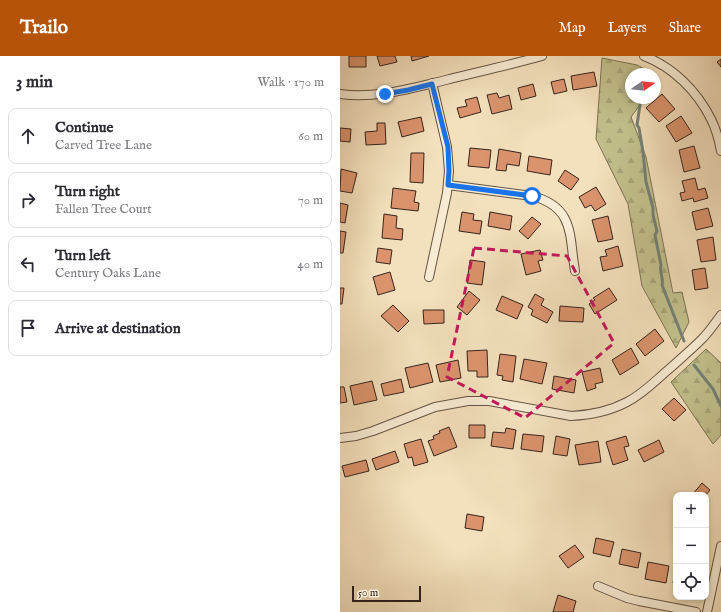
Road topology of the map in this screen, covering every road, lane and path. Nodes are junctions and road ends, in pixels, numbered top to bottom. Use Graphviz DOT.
graph roads {
  1 [pos="542,56"];
  2 [pos="644,56"];
  3 [pos="432,84"];
  4 [pos="340,94"];
  5 [pos="721,151"];
  6 [pos="448,185"];
  7 [pos="575,271"];
  8 [pos="429,278"];
  9 [pos="721,315"];
  10 [pos="340,438"];
  11 [pos="721,548"];
  12 [pos="598,586"];
  13 [pos="696,612"];
  14 [pos="707,612"];
  1 -- 3 [label="street"];
  2 -- 5 [label="street"];
  3 -- 4 [label="street"];
  3 -- 6 [label="street"];
  6 -- 7 [label="street"];
  6 -- 8 [label="street"];
  9 -- 10 [label="street"];
  11 -- 14 [label="street"];
  12 -- 13 [label="street"];
}
